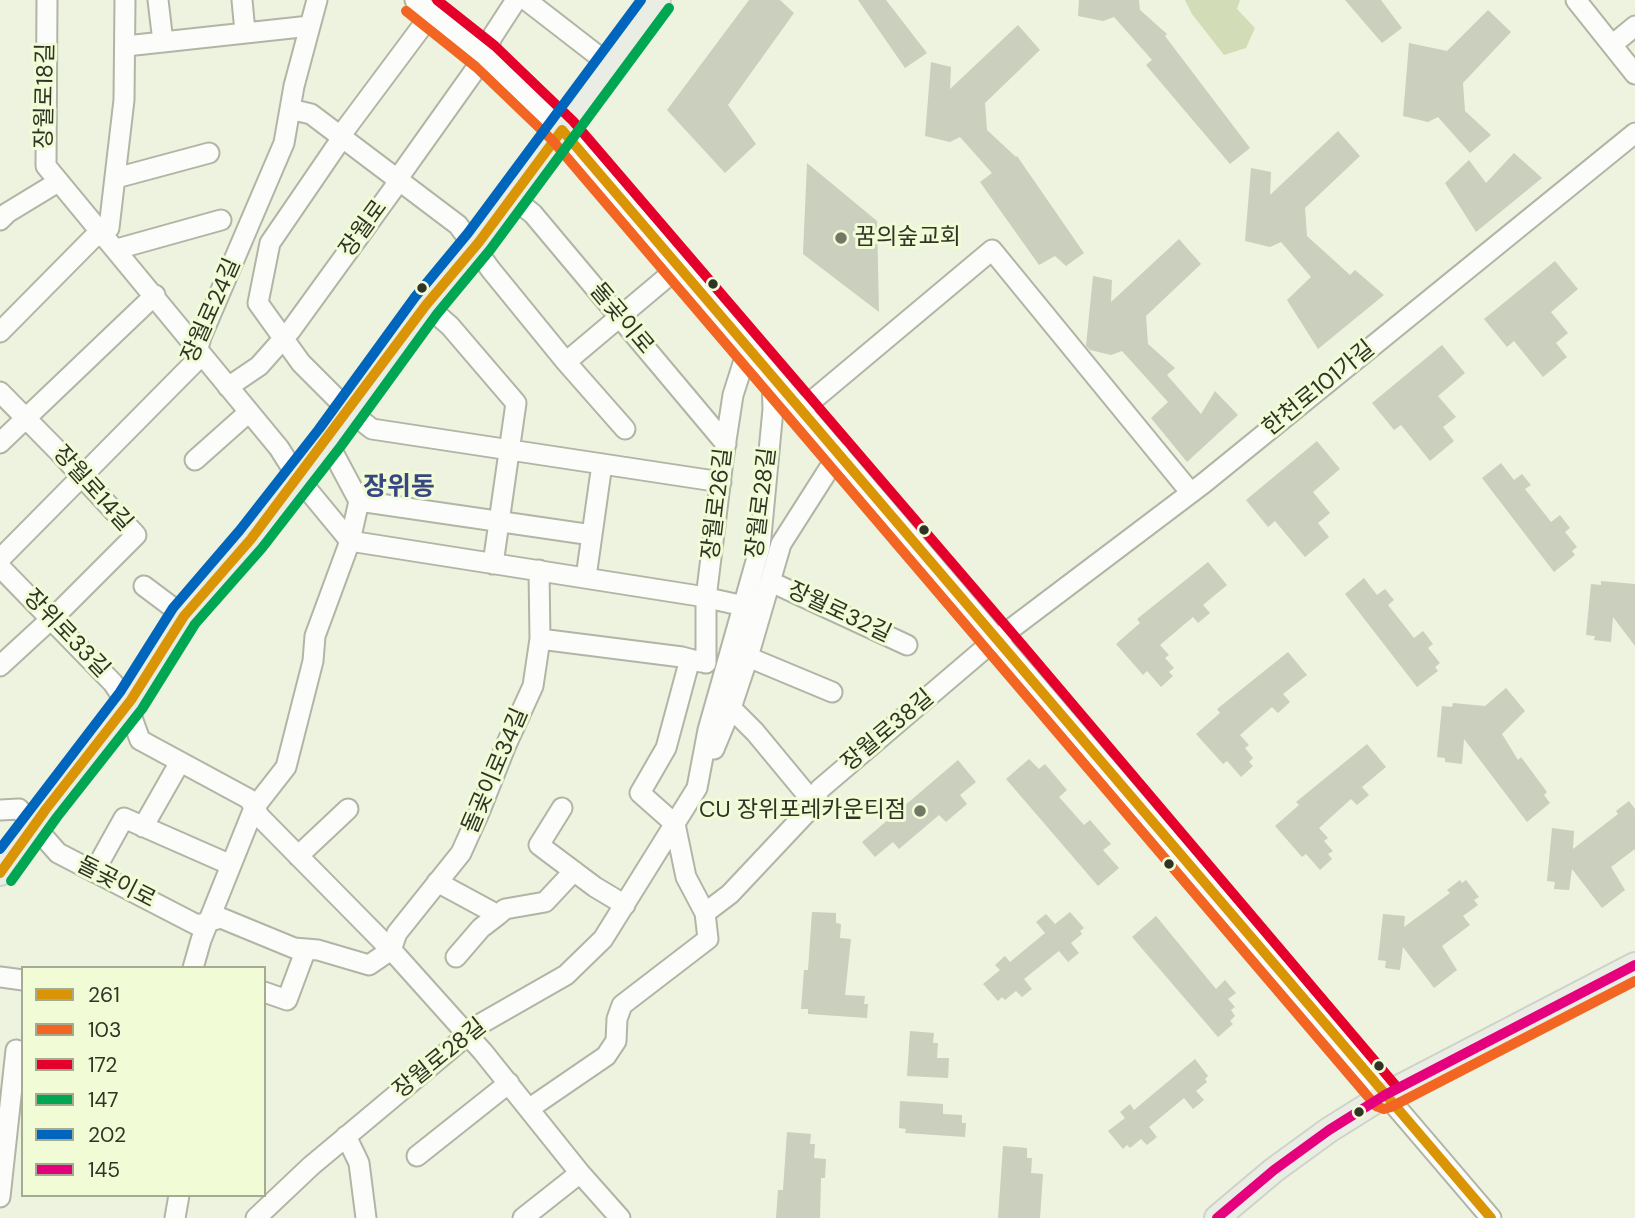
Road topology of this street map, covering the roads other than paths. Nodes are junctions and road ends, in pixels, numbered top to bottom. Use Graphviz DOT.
graph roads {
  1 [pos="47,0"];
  2 [pos="125,0"];
  3 [pos="158,0"];
  4 [pos="242,0"];
  5 [pos="317,0"];
  6 [pos="415,0"];
  7 [pos="516,0"];
  8 [pos="526,0"];
  9 [pos="658,0"];
  10 [pos="1576,0"];
  11 [pos="432,13"];
  12 [pos="310,26"];
  13 [pos="1635,26"];
  14 [pos="245,32"];
  15 [pos="163,42"];
  16 [pos="1612,45"];
  17 [pos="126,46"];
  18 [pos="485,56"];
  19 [pos="610,65"];
  20 [pos="1635,75"];
  21 [pos="290,109"];
  22 [pos="562,130"];
  23 [pos="1635,133"];
  24 [pos="341,138"];
  25 [pos="209,153"];
  26 [pos="116,178"];
  27 [pos="398,181"];
  28 [pos="58,182"];
  29 [pos="512,197"];
  30 [pos="0,220"];
  31 [pos="221,220"];
  32 [pos="248,230"];
  33 [pos="103,233"];
  34 [pos="270,243"];
  35 [pos="474,247"];
  36 [pos="117,249"];
  37 [pos="679,267"];
  38 [pos="155,295"];
  39 [pos="426,305"];
  40 [pos="618,316"];
  41 [pos="0,332"];
  42 [pos="283,339"];
  43 [pos="748,348"];
  44 [pos="198,349"];
  45 [pos="566,362"];
  46 [pos="772,376"];
  47 [pos="228,387"];
  48 [pos="0,392"];
  49 [pos="801,410"];
  50 [pos="349,411"];
  51 [pos="249,412"];
  52 [pos="26,418"];
  53 [pos="625,429"];
  54 [pos="327,441"];
  55 [pos="0,443"];
  56 [pos="726,444"];
  57 [pos="509,450"];
  58 [pos="839,453"];
  59 [pos="195,460"];
  60 [pos="602,464"];
  61 [pos="81,476"];
  62 [pos="298,478"];
  63 [pos="720,482"];
  64 [pos="1191,493"];
  65 [pos="359,501"];
  66 [pos="499,523"];
  67 [pos="592,536"];
  68 [pos="350,541"];
  69 [pos="0,559"];
  70 [pos="494,564"];
  71 [pos="0,567"];
  72 [pos="539,570"];
  73 [pos="586,578"];
  74 [pos="771,582"];
  75 [pos="144,586"];
  76 [pos="706,598"];
  77 [pos="744,606"];
  78 [pos="184,616"];
  79 [pos="50,619"];
  80 [pos="998,638"];
  81 [pos="540,639"];
  82 [pos="907,645"];
  83 [pos="748,657"];
  84 [pos="698,661"];
  85 [pos="0,666"];
  86 [pos="726,668"];
  87 [pos="832,692"];
  88 [pos="127,704"];
  89 [pos="731,708"];
  90 [pos="180,762"];
  91 [pos="697,788"];
  92 [pos="813,802"];
  93 [pos="254,808"];
  94 [pos="562,808"];
  95 [pos="348,809"];
  96 [pos="0,810"];
  97 [pos="675,824"];
  98 [pos="34,825"];
  99 [pos="143,827"];
  100 [pos="298,856"];
  101 [pos="231,865"];
  102 [pos="574,871"];
  103 [pos="94,872"];
  104 [pos="0,873"];
  105 [pos="437,882"];
  106 [pos="625,905"];
  107 [pos="705,913"];
  108 [pos="498,915"];
  109 [pos="208,922"];
  110 [pos="306,949"];
  111 [pos="391,950"];
  112 [pos="456,957"];
  113 [pos="1635,965"];
  114 [pos="197,966"];
  115 [pos="0,977"];
  116 [pos="21,980"];
  117 [pos="266,993"];
  118 [pos="467,1035"];
  119 [pos="13,1050"];
  120 [pos="509,1083"];
  121 [pos="1385,1095"];
  122 [pos="530,1108"];
  123 [pos="10,1122"];
  124 [pos="346,1136"];
  125 [pos="417,1156"];
  126 [pos="580,1172"];
  127 [pos="0,1190"];
  128 [pos="0,1197"];
  129 [pos="179,1197"];
  130 [pos="175,1218"];
  131 [pos="256,1218"];
  132 [pos="366,1218"];
  133 [pos="523,1218"];
  134 [pos="620,1218"];
  135 [pos="1217,1218"];
  136 [pos="1490,1218"];
  1 -- 28 [label="street, 장월로18길"];
  2 -- 17 [label="street"];
  3 -- 15 [label="street"];
  4 -- 14 [label="street"];
  5 -- 12 [label="street, 장월로24길"];
  6 -- 11 [label="street"];
  7 -- 18 [label="street, 장월로"];
  8 -- 19 [label="street"];
  9 -- 19 [label="main road"];
  10 -- 16 [label="street"];
  11 -- 18 [label="street"];
  11 -- 24 [label="street"];
  12 -- 14 [label="street"];
  12 -- 21 [label="street, 장월로24길"];
  13 -- 16 [label="street"];
  14 -- 15 [label="street"];
  15 -- 17 [label="street"];
  16 -- 20 [label="street"];
  17 -- 26 [label="street"];
  18 -- 22 [label="street"];
  18 -- 27 [label="street, 장월로"];
  19 -- 22 [label="main road"];
  21 -- 24 [label="street"];
  21 -- 32 [label="street, 장월로24길"];
  22 -- 29 [label="main road"];
  22 -- 37 [label="street"];
  23 -- 64 [label="street, 한천로101가길"];
  24 -- 27 [label="street"];
  24 -- 34 [label="street"];
  25 -- 26 [label="street"];
  26 -- 33 [label="street"];
  27 -- 35 [label="street"];
  27 -- 42 [label="street, 장월로"];
  28 -- 30 [label="street"];
  28 -- 33 [label="street, 장월로18길"];
  29 -- 35 [label="main road"];
  29 -- 40 [label="street, 돌곶이로"];
  31 -- 36 [label="street"];
  32 -- 34 [label="street"];
  32 -- 44 [label="street, 장월로24길"];
  33 -- 36 [label="street, 장월로18길"];
  33 -- 41 [label="street"];
  34 -- 42 [label="street"];
  35 -- 39 [label="main road"];
  35 -- 45 [label="street"];
  36 -- 38 [label="street, 장월로18길"];
  37 -- 40 [label="street"];
  37 -- 43 [label="street"];
  38 -- 44 [label="street, 장월로18길"];
  38 -- 52 [label="street"];
  39 -- 50 [label="main road"];
  39 -- 57 [label="street"];
  40 -- 45 [label="street"];
  40 -- 56 [label="street, 돌곶이로"];
  42 -- 47 [label="street, 장월로"];
  42 -- 50 [label="street"];
  43 -- 46 [label="street"];
  43 -- 56 [label="street, 장월로26길"];
  44 -- 47 [label="street, 장월로18길"];
  44 -- 61 [label="street, 장월로24길"];
  45 -- 53 [label="street"];
  46 -- 49 [label="street"];
  46 -- 77 [label="street, 장월로28길"];
  47 -- 51 [label="street, 장월로18길"];
  48 -- 52 [label="street, 장월로14길"];
  49 -- 58 [label="street"];
  49 -- 64 [label="street"];
  50 -- 54 [label="main road"];
  50 -- 57 [label="street"];
  51 -- 59 [label="street"];
  51 -- 62 [label="street, 장월로18길"];
  52 -- 55 [label="street"];
  52 -- 61 [label="street, 장월로14길"];
  54 -- 62 [label="main road"];
  54 -- 65 [label="street"];
  56 -- 63 [label="street, 장월로26길"];
  57 -- 60 [label="street"];
  57 -- 66 [label="street"];
  58 -- 74 [label="street, 장월로32길"];
  58 -- 80 [label="street"];
  60 -- 63 [label="street"];
  60 -- 67 [label="street"];
  61 -- 69 [label="street, 장월로24길"];
  61 -- 79 [label="street, 장월로14길"];
  62 -- 68 [label="street"];
  62 -- 78 [label="main road"];
  63 -- 76 [label="street, 장월로26길"];
  64 -- 80 [label="street, 한천로101가길"];
  65 -- 66 [label="street"];
  65 -- 68 [label="street"];
  66 -- 67 [label="street"];
  66 -- 70 [label="street"];
  67 -- 73 [label="street"];
  68 -- 70 [label="street"];
  68 -- 93 [label="street"];
  70 -- 72 [label="street"];
  71 -- 79 [label="street, 장위로33길"];
  72 -- 73 [label="street"];
  72 -- 81 [label="street, 돌곶이로34길"];
  73 -- 76 [label="street"];
  74 -- 82 [label="street, 장월로32길"];
  74 -- 83 [label="street, 장월로32길"];
  75 -- 78 [label="street"];
  76 -- 77 [label="street"];
  76 -- 84 [label="street, 장월로26길"];
  77 -- 86 [label="street, 장월로28길"];
  78 -- 88 [label="main road"];
  79 -- 85 [label="street"];
  79 -- 88 [label="street, 장위로33길"];
  80 -- 92 [label="street, 장월로38길"];
  80 -- 121 [label="street"];
  81 -- 84 [label="street"];
  81 -- 105 [label="street, 돌곶이로34길"];
  83 -- 87 [label="street"];
  83 -- 89 [label="street, 장월로32길"];
  84 -- 86 [label="street"];
  84 -- 97 [label="street, 장월로26길"];
  86 -- 91 [label="street, 장월로28길"];
  88 -- 90 [label="street, 장위로33길"];
  88 -- 98 [label="main road"];
  89 -- 91 [label="street, 장월로32길"];
  89 -- 92 [label="street"];
  90 -- 93 [label="street, 장위로33길"];
  90 -- 99 [label="street"];
  91 -- 97 [label="street, 장월로28길"];
  92 -- 107 [label="street, 장월로38길"];
  93 -- 100 [label="street, 장위로33길"];
  93 -- 101 [label="street"];
  94 -- 102 [label="street"];
  95 -- 100 [label="street"];
  96 -- 98 [label="street, 돌곶이로"];
  97 -- 106 [label="street, 장월로28길"];
  97 -- 107 [label="street"];
  98 -- 103 [label="street, 돌곶이로"];
  98 -- 104 [label="main road"];
  99 -- 101 [label="street"];
  99 -- 103 [label="street"];
  100 -- 111 [label="street, 장위로33길"];
  101 -- 109 [label="street"];
  102 -- 106 [label="street"];
  102 -- 108 [label="street"];
  103 -- 109 [label="street, 돌곶이로"];
  105 -- 108 [label="street"];
  105 -- 111 [label="street, 돌곶이로34길"];
  106 -- 118 [label="street, 장월로28길"];
  107 -- 122 [label="street"];
  108 -- 112 [label="street"];
  109 -- 110 [label="street, 돌곶이로"];
  109 -- 114 [label="street"];
  110 -- 111 [label="street, 돌곶이로"];
  110 -- 117 [label="street"];
  111 -- 118 [label="street, 장위로33길"];
  113 -- 121 [label="main road"];
  115 -- 116 [label="street"];
  118 -- 120 [label="street, 장위로33길"];
  118 -- 124 [label="street, 장월로28길"];
  119 -- 123 [label="street"];
  120 -- 122 [label="street, 장위로33길"];
  120 -- 125 [label="street"];
  121 -- 135 [label="main road"];
  121 -- 136 [label="street"];
  122 -- 126 [label="street, 장위로33길"];
  123 -- 127 [label="street"];
  124 -- 131 [label="street, 장월로28길"];
  124 -- 132 [label="street"];
  126 -- 133 [label="street"];
  126 -- 134 [label="street, 장위로33길"];
  127 -- 128 [label="street"];
  129 -- 130 [label="street"];
}
